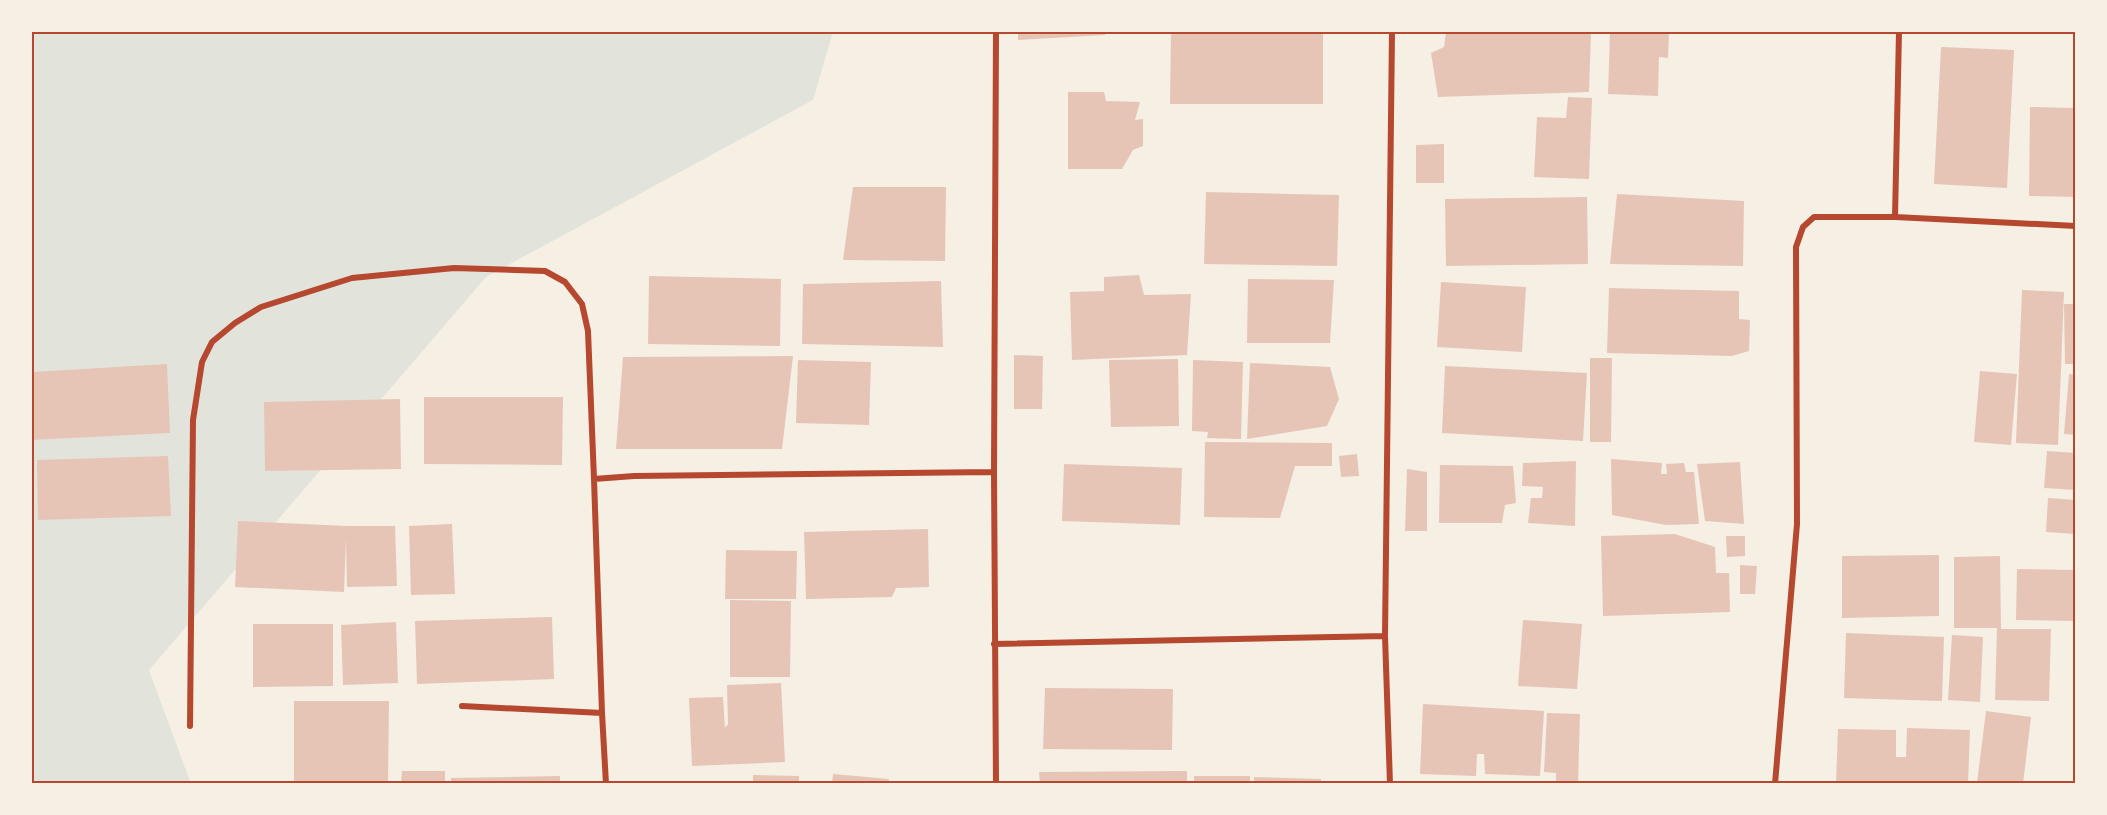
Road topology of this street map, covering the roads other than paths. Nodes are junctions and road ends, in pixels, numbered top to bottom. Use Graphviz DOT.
graph roads {
  1 [pos="996,32"];
  2 [pos="1392,32"];
  3 [pos="1899,32"];
  4 [pos="1894,218"];
  5 [pos="2076,226"];
  6 [pos="994,472"];
  7 [pos="594,479"];
  8 [pos="1385,636"];
  9 [pos="994,644"];
  10 [pos="462,706"];
  11 [pos="602,713"];
  12 [pos="190,726"];
  13 [pos="606,783"];
  14 [pos="996,783"];
  15 [pos="1390,783"];
  16 [pos="1775,783"];
  1 -- 6 [label="street"];
  2 -- 8 [label="street"];
  3 -- 4 [label="street"];
  4 -- 5 [label="street"];
  4 -- 16 [label="street"];
  6 -- 7 [label="street"];
  6 -- 9 [label="street"];
  7 -- 11 [label="street"];
  7 -- 12 [label="street"];
  8 -- 9 [label="street"];
  8 -- 15 [label="street"];
  9 -- 14 [label="street"];
  10 -- 11 [label="street"];
  11 -- 13 [label="street"];
}
